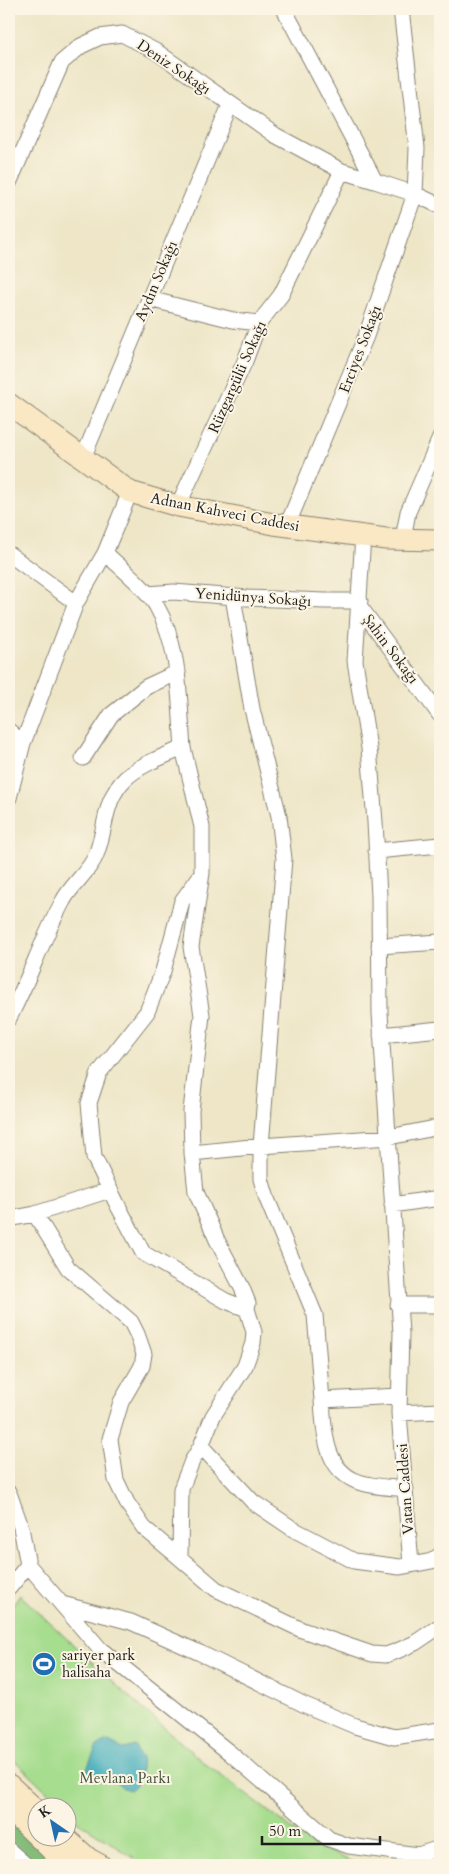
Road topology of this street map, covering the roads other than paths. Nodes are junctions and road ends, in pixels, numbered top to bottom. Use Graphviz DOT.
graph roads {
  1 [pos="284,9"];
  2 [pos="401,9"];
  3 [pos="230,105"];
  4 [pos="342,172"];
  5 [pos="375,181"];
  6 [pos="9,183"];
  7 [pos="415,194"];
  8 [pos="440,206"];
  9 [pos="149,299"];
  10 [pos="259,323"];
  11 [pos="9,404"];
  12 [pos="440,438"];
  13 [pos="83,458"];
  14 [pos="130,492"];
  15 [pos="178,506"];
  16 [pos="287,526"];
  17 [pos="363,536"];
  18 [pos="403,539"];
  19 [pos="440,540"];
  20 [pos="105,553"];
  21 [pos="9,554"];
  22 [pos="147,594"];
  23 [pos="233,597"];
  24 [pos="76,603"];
  25 [pos="360,604"];
  26 [pos="178,672"];
  27 [pos="440,715"];
  28 [pos="9,731"];
  29 [pos="22,744"];
  30 [pos="183,748"];
  31 [pos="83,758"];
  32 [pos="9,798"];
  33 [pos="440,845"];
  34 [pos="376,851"];
  35 [pos="202,873"];
  36 [pos="440,942"];
  37 [pos="379,946"];
  38 [pos="9,1018"];
  39 [pos="440,1029"];
  40 [pos="381,1034"];
  41 [pos="440,1127"];
  42 [pos="389,1137"];
  43 [pos="261,1146"];
  44 [pos="192,1152"];
  45 [pos="110,1190"];
  46 [pos="440,1198"];
  47 [pos="392,1205"];
  48 [pos="35,1214"];
  49 [pos="9,1219"];
  50 [pos="398,1305"];
  51 [pos="440,1305"];
  52 [pos="247,1309"];
  53 [pos="400,1396"];
  54 [pos="322,1400"];
  55 [pos="440,1411"];
  56 [pos="399,1414"];
  57 [pos="201,1446"];
  58 [pos="406,1489"];
  59 [pos="9,1493"];
  60 [pos="440,1555"];
  61 [pos="180,1558"];
  62 [pos="28,1564"];
  63 [pos="411,1565"];
  64 [pos="9,1588"];
  65 [pos="62,1604"];
  66 [pos="440,1626"];
  67 [pos="440,1730"];
  68 [pos="9,1785"];
  69 [pos="28,1803"];
  70 [pos="9,1809"];
  71 [pos="74,1846"];
  72 [pos="440,1848"];
  73 [pos="9,1850"];
  74 [pos="26,1865"];
  75 [pos="67,1865"];
  76 [pos="100,1865"];
  1 -- 5 [label="street"];
  2 -- 7 [label="street, Erciyes Sokağı"];
  3 -- 4 [label="street, Deniz Sokağı"];
  3 -- 6 [label="street, Deniz Sokağı"];
  3 -- 9 [label="street, Aydın Sokağı"];
  4 -- 5 [label="street, Deniz Sokağı"];
  4 -- 10 [label="street, Rüzgargülü Sokağı"];
  5 -- 7 [label="street, Deniz Sokağı"];
  7 -- 8 [label="street"];
  7 -- 16 [label="street, Erciyes Sokağı"];
  9 -- 10 [label="street"];
  9 -- 13 [label="street, Aydın Sokağı"];
  10 -- 15 [label="street, Rüzgargülü Sokağı"];
  11 -- 13 [label="main road, Adnan Kahveci Caddesi"];
  12 -- 18 [label="street"];
  13 -- 14 [label="main road, Adnan Kahveci Caddesi"];
  14 -- 15 [label="main road, Adnan Kahveci Caddesi"];
  14 -- 20 [label="street"];
  15 -- 16 [label="main road, Adnan Kahveci Caddesi"];
  16 -- 17 [label="main road, Adnan Kahveci Caddesi"];
  17 -- 18 [label="main road, Adnan Kahveci Caddesi"];
  17 -- 25 [label="street, Vatan Caddesi"];
  18 -- 19 [label="main road, Adnan Kahveci Caddesi"];
  20 -- 22 [label="street"];
  20 -- 24 [label="street"];
  21 -- 24 [label="street"];
  22 -- 23 [label="street, Yenidünya Sokağı"];
  22 -- 26 [label="street"];
  23 -- 25 [label="street, Yenidünya Sokağı"];
  23 -- 43 [label="street"];
  24 -- 29 [label="street"];
  25 -- 27 [label="street, Şahin Sokağı"];
  25 -- 34 [label="street, Vatan Caddesi"];
  26 -- 30 [label="street"];
  26 -- 31 [label="street"];
  28 -- 29 [label="street"];
  29 -- 32 [label="street"];
  30 -- 35 [label="street"];
  30 -- 38 [label="street"];
  33 -- 34 [label="street"];
  34 -- 37 [label="street, Vatan Caddesi"];
  35 -- 44 [label="street"];
  35 -- 45 [label="street"];
  36 -- 37 [label="street"];
  37 -- 40 [label="street, Vatan Caddesi"];
  39 -- 40 [label="street"];
  40 -- 42 [label="street, Vatan Caddesi"];
  41 -- 42 [label="street"];
  42 -- 43 [label="street"];
  42 -- 47 [label="street, Vatan Caddesi"];
  43 -- 44 [label="street"];
  43 -- 54 [label="street"];
  44 -- 52 [label="street"];
  45 -- 48 [label="street"];
  45 -- 52 [label="street"];
  46 -- 47 [label="street"];
  47 -- 50 [label="street, Vatan Caddesi"];
  48 -- 49 [label="street"];
  48 -- 61 [label="street"];
  50 -- 51 [label="street"];
  50 -- 53 [label="street, Vatan Caddesi"];
  52 -- 57 [label="street"];
  53 -- 54 [label="street"];
  53 -- 56 [label="street, Vatan Caddesi"];
  54 -- 58 [label="street"];
  55 -- 56 [label="street"];
  56 -- 58 [label="street, Vatan Caddesi"];
  57 -- 61 [label="street"];
  57 -- 63 [label="street"];
  58 -- 63 [label="street, Vatan Caddesi"];
  59 -- 62 [label="street"];
  60 -- 63 [label="street"];
  61 -- 66 [label="street"];
  62 -- 64 [label="street"];
  62 -- 65 [label="street"];
  65 -- 67 [label="street"];
  65 -- 72 [label="street"];
  68 -- 69 [label="main road"];
  70 -- 75 [label="main road"];
  71 -- 76 [label="main road"];
  73 -- 74 [label="street"];
}
